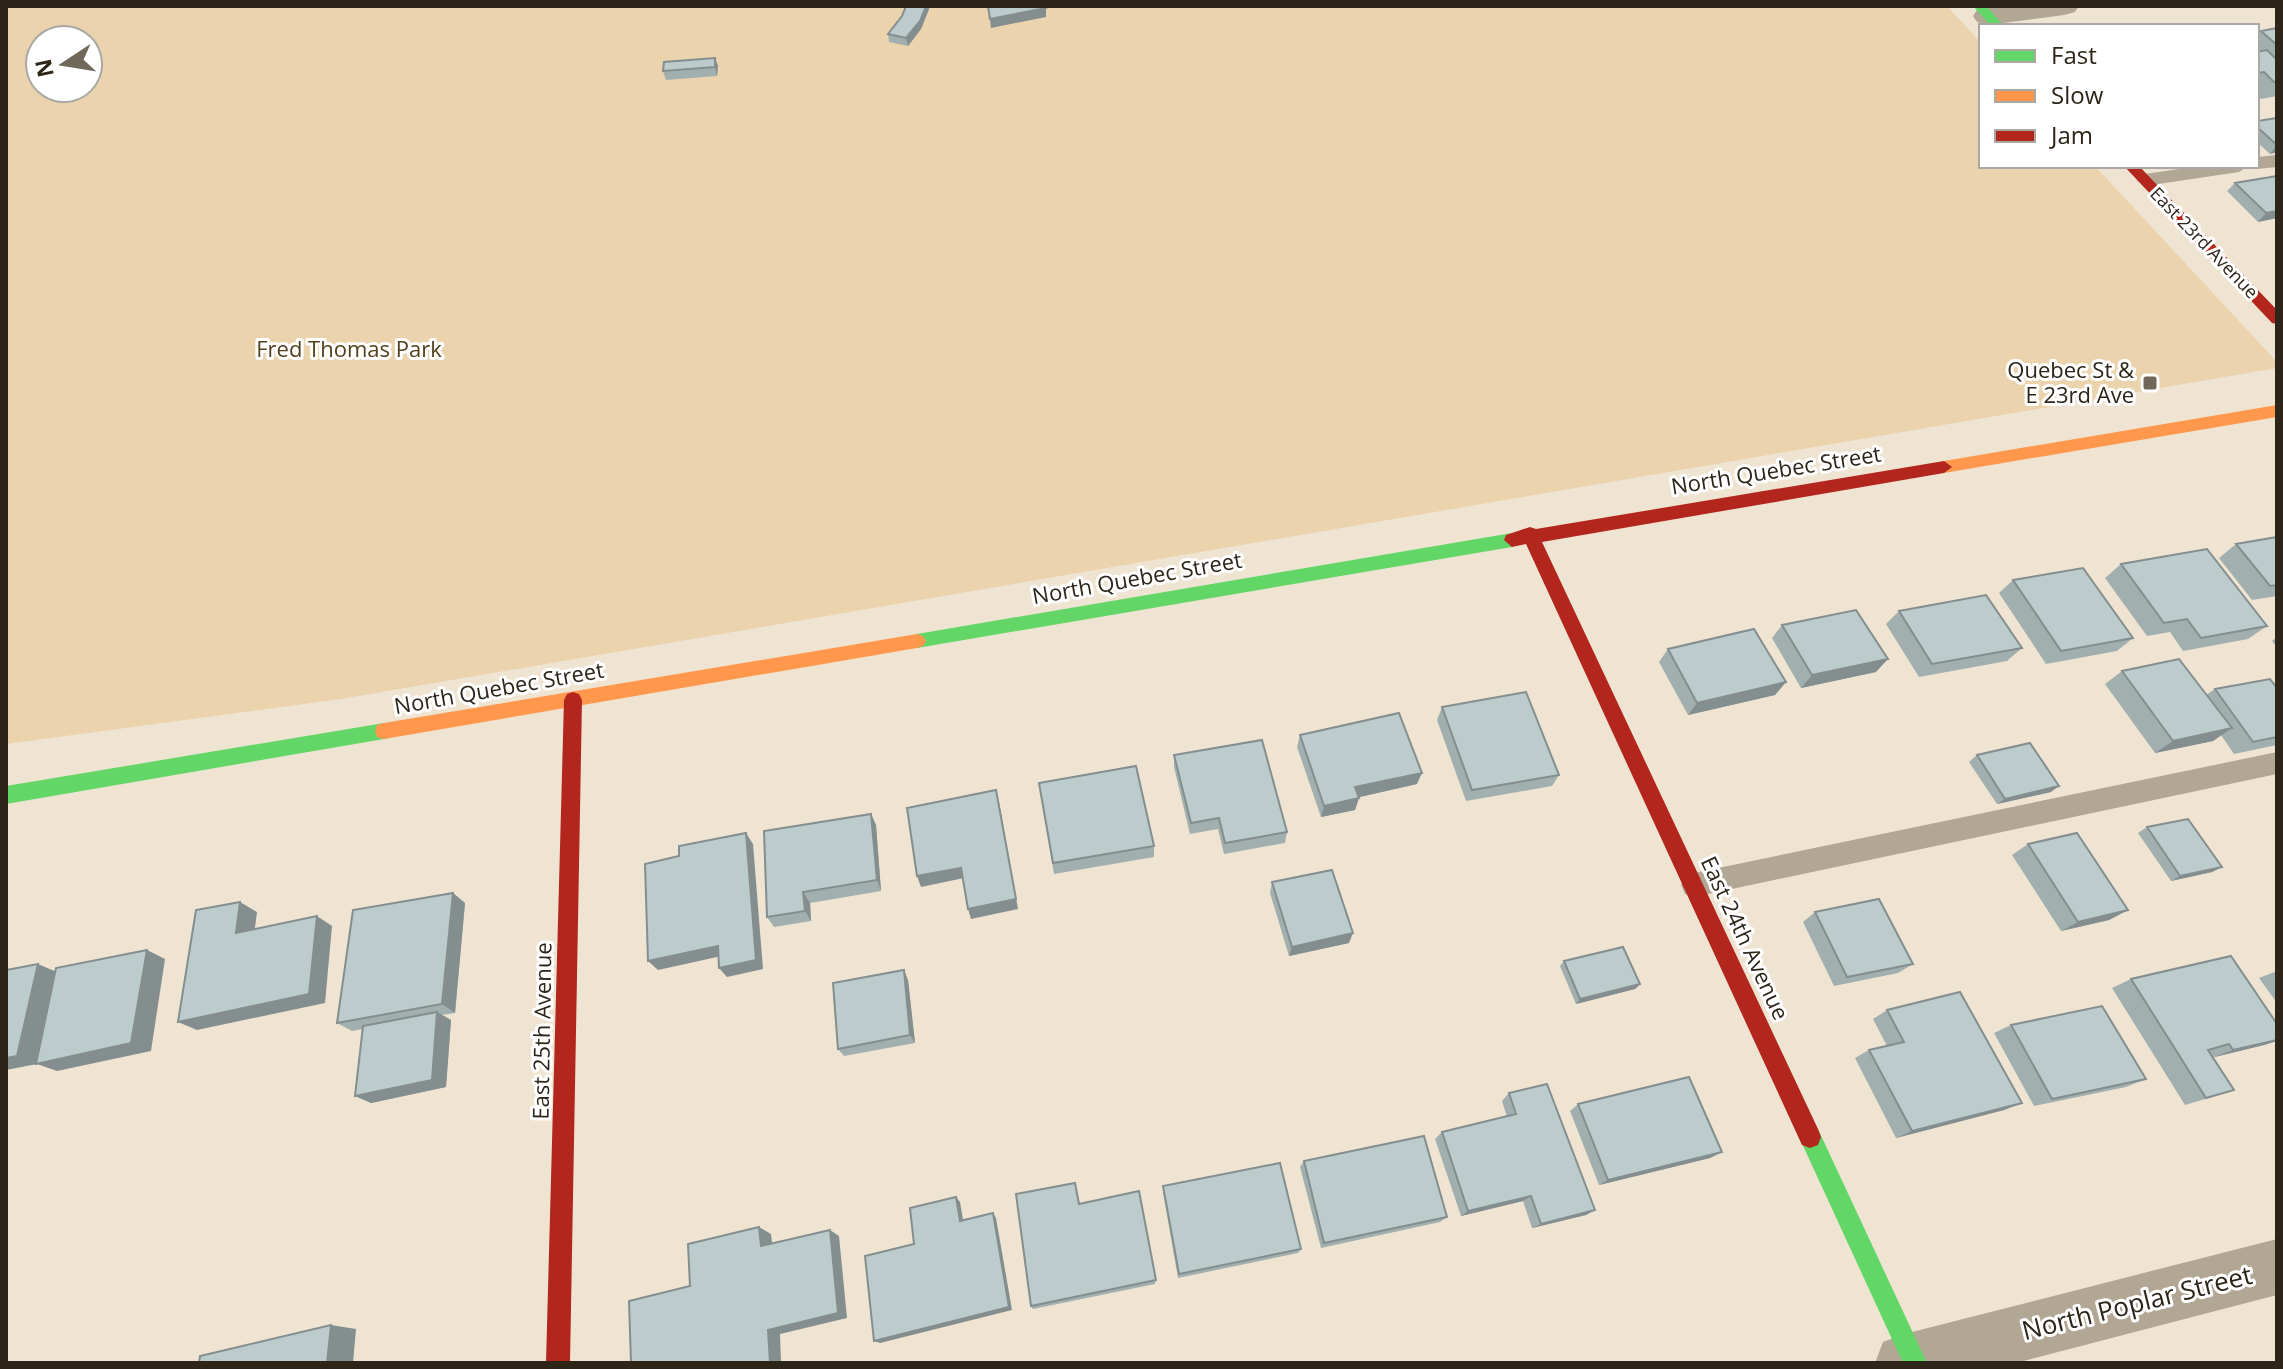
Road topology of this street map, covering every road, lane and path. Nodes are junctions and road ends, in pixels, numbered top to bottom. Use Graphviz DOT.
graph roads {
  1 [pos="2064,6"];
  2 [pos="1988,16"];
  3 [pos="2133,168"];
  4 [pos="2226,168"];
  5 [pos="2145,180"];
  6 [pos="2277,319"];
  7 [pos="2277,411"];
  8 [pos="1530,534"];
  9 [pos="573,700"];
  10 [pos="2277,763"];
  11 [pos="6,795"];
  12 [pos="1694,885"];
  13 [pos="2277,1267"];
  14 [pos="1911,1362"];
  15 [pos="558,1363"];
  1 -- 2 [label="street"];
  3 -- 5 [label="main road, East 23rd Avenue"];
  4 -- 5 [label="lane"];
  5 -- 6 [label="main road, East 23rd Avenue"];
  7 -- 8 [label="main road, North Quebec Street"];
  8 -- 9 [label="main road, North Quebec Street"];
  8 -- 12 [label="main road, East 24th Avenue"];
  9 -- 11 [label="main road, North Quebec Street"];
  9 -- 15 [label="main road, East 25th Avenue"];
  10 -- 12 [label="lane"];
  12 -- 14 [label="main road, East 24th Avenue"];
  13 -- 14 [label="street, North Poplar Street"];
}
